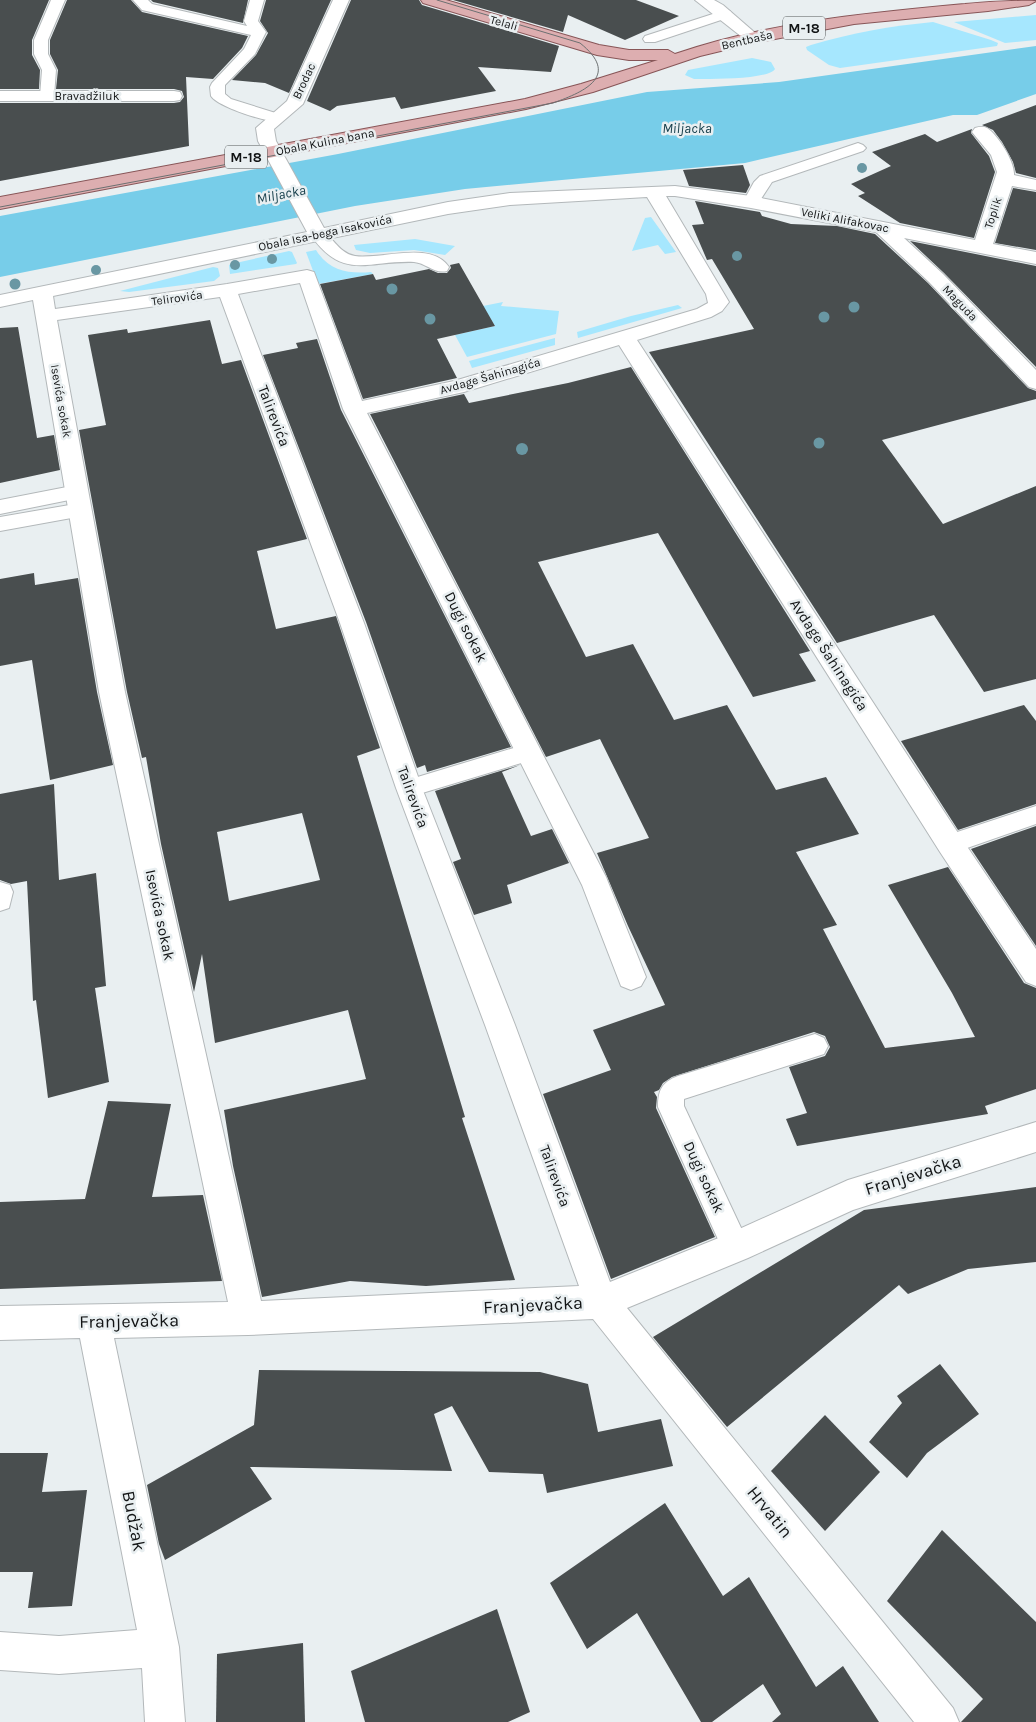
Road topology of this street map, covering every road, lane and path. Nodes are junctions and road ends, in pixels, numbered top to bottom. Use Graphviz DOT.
graph roads {
  1 [pos="58,0"];
  2 [pos="140,0"];
  3 [pos="257,0"];
  4 [pos="341,0"];
  5 [pos="429,0"];
  6 [pos="1021,1"];
  7 [pos="445,2"];
  8 [pos="719,6"];
  9 [pos="259,32"];
  10 [pos="754,38"];
  11 [pos="650,39"];
  12 [pos="579,44"];
  13 [pos="694,53"];
  14 [pos="0,96"];
  15 [pos="47,96"];
  16 [pos="174,96"];
  17 [pos="561,96"];
  18 [pos="277,118"];
  19 [pos="981,132"];
  20 [pos="858,148"];
  21 [pos="276,156"];
  22 [pos="1004,179"];
  23 [pos="1036,185"];
  24 [pos="653,191"];
  25 [pos="751,202"];
  26 [pos="0,203"];
  27 [pos="881,227"];
  28 [pos="318,234"];
  29 [pos="982,248"];
  30 [pos="1036,258"];
  31 [pos="441,267"];
  32 [pos="307,276"];
  33 [pos="227,290"];
  34 [pos="0,301"];
  35 [pos="44,304"];
  36 [pos="624,336"];
  37 [pos="1036,382"];
  38 [pos="354,409"];
  39 [pos="79,501"];
  40 [pos="0,507"];
  41 [pos="0,524"];
  42 [pos="530,752"];
  43 [pos="409,788"];
  44 [pos="1036,815"];
  45 [pos="950,844"];
  46 [pos="1036,973"];
  47 [pos="631,976"];
  48 [pos="815,1046"];
  49 [pos="1036,1137"];
  50 [pos="736,1247"];
  51 [pos="601,1302"];
  52 [pos="248,1318"];
  53 [pos="94,1322"];
  54 [pos="0,1323"];
  55 [pos="160,1648"];
  56 [pos="0,1650"];
  57 [pos="165,1722"];
  58 [pos="939,1722"];
  1 -- 15 [label="lane"];
  2 -- 9 [label="lane"];
  3 -- 9 [label="lane"];
  4 -- 18 [label="street, Brodac"];
  5 -- 7 [label="main road, Telali / M-18"];
  6 -- 10 [label="main road, Bentbaša / M-18"];
  7 -- 12 [label="main road, Telali / M-18"];
  8 -- 10 [label="street"];
  8 -- 11 [label="lane"];
  9 -- 18 [label="lane"];
  10 -- 13 [label="main road, Bentbaša / M-18"];
  12 -- 13 [label="main road, Telali / M-18"];
  12 -- 17 [label="main road, M-18"];
  13 -- 17 [label="main road, Bentbaša / M-18"];
  14 -- 15 [label="street, Bravadžiluk"];
  15 -- 16 [label="street, Bravadžiluk"];
  17 -- 21 [label="main road, Obala Kulina bana / M-18"];
  18 -- 21 [label="street, Brodac"];
  19 -- 22 [label="street, Toplik"];
  20 -- 25 [label="lane"];
  21 -- 26 [label="main road, Obala Kulina bana / M-18"];
  21 -- 28 [label="street"];
  22 -- 23 [label="street, Toplik"];
  22 -- 29 [label="street, Toplik"];
  24 -- 25 [label="street, Veliki Alifakovac"];
  24 -- 28 [label="street, Obala Isa-bega Isakovića"];
  24 -- 36 [label="street, Avdage Šahinagića"];
  25 -- 27 [label="street, Veliki Alifakovac"];
  27 -- 29 [label="street, Veliki Alifakovac"];
  27 -- 37 [label="street, Maguda"];
  28 -- 31 [label="lane"];
  28 -- 35 [label="street, Obala Isa-bega Isakovića"];
  29 -- 30 [label="street, Veliki Alifakovac"];
  32 -- 33 [label="street, Telirovića"];
  32 -- 38 [label="street, Dugi sokak"];
  33 -- 35 [label="street, Telirovića"];
  33 -- 43 [label="street, Talirevića"];
  34 -- 35 [label="street, Obala Isa-bega Isakovića"];
  35 -- 39 [label="street, Isevića sokak"];
  36 -- 38 [label="street, Avdage Šahinagića"];
  36 -- 45 [label="street, Avdage Šahinagića"];
  38 -- 42 [label="street, Dugi sokak"];
  39 -- 40 [label="lane"];
  39 -- 41 [label="lane"];
  39 -- 52 [label="street, Isevića sokak"];
  42 -- 43 [label="lane"];
  42 -- 47 [label="street, Dugi sokak"];
  43 -- 51 [label="street, Talirevića"];
  44 -- 45 [label="lane"];
  45 -- 46 [label="street, Avdage Šahinagića"];
  48 -- 50 [label="lane, Dugi sokak"];
  49 -- 50 [label="street, Franjevačka"];
  50 -- 51 [label="street, Franjevačka"];
  51 -- 52 [label="street, Franjevačka"];
  51 -- 58 [label="street, Hrvatin"];
  52 -- 53 [label="street, Franjevačka"];
  53 -- 54 [label="street, Franjevačka"];
  53 -- 55 [label="street, Budžak"];
  55 -- 56 [label="street"];
  55 -- 57 [label="street, Budžak"];
}
